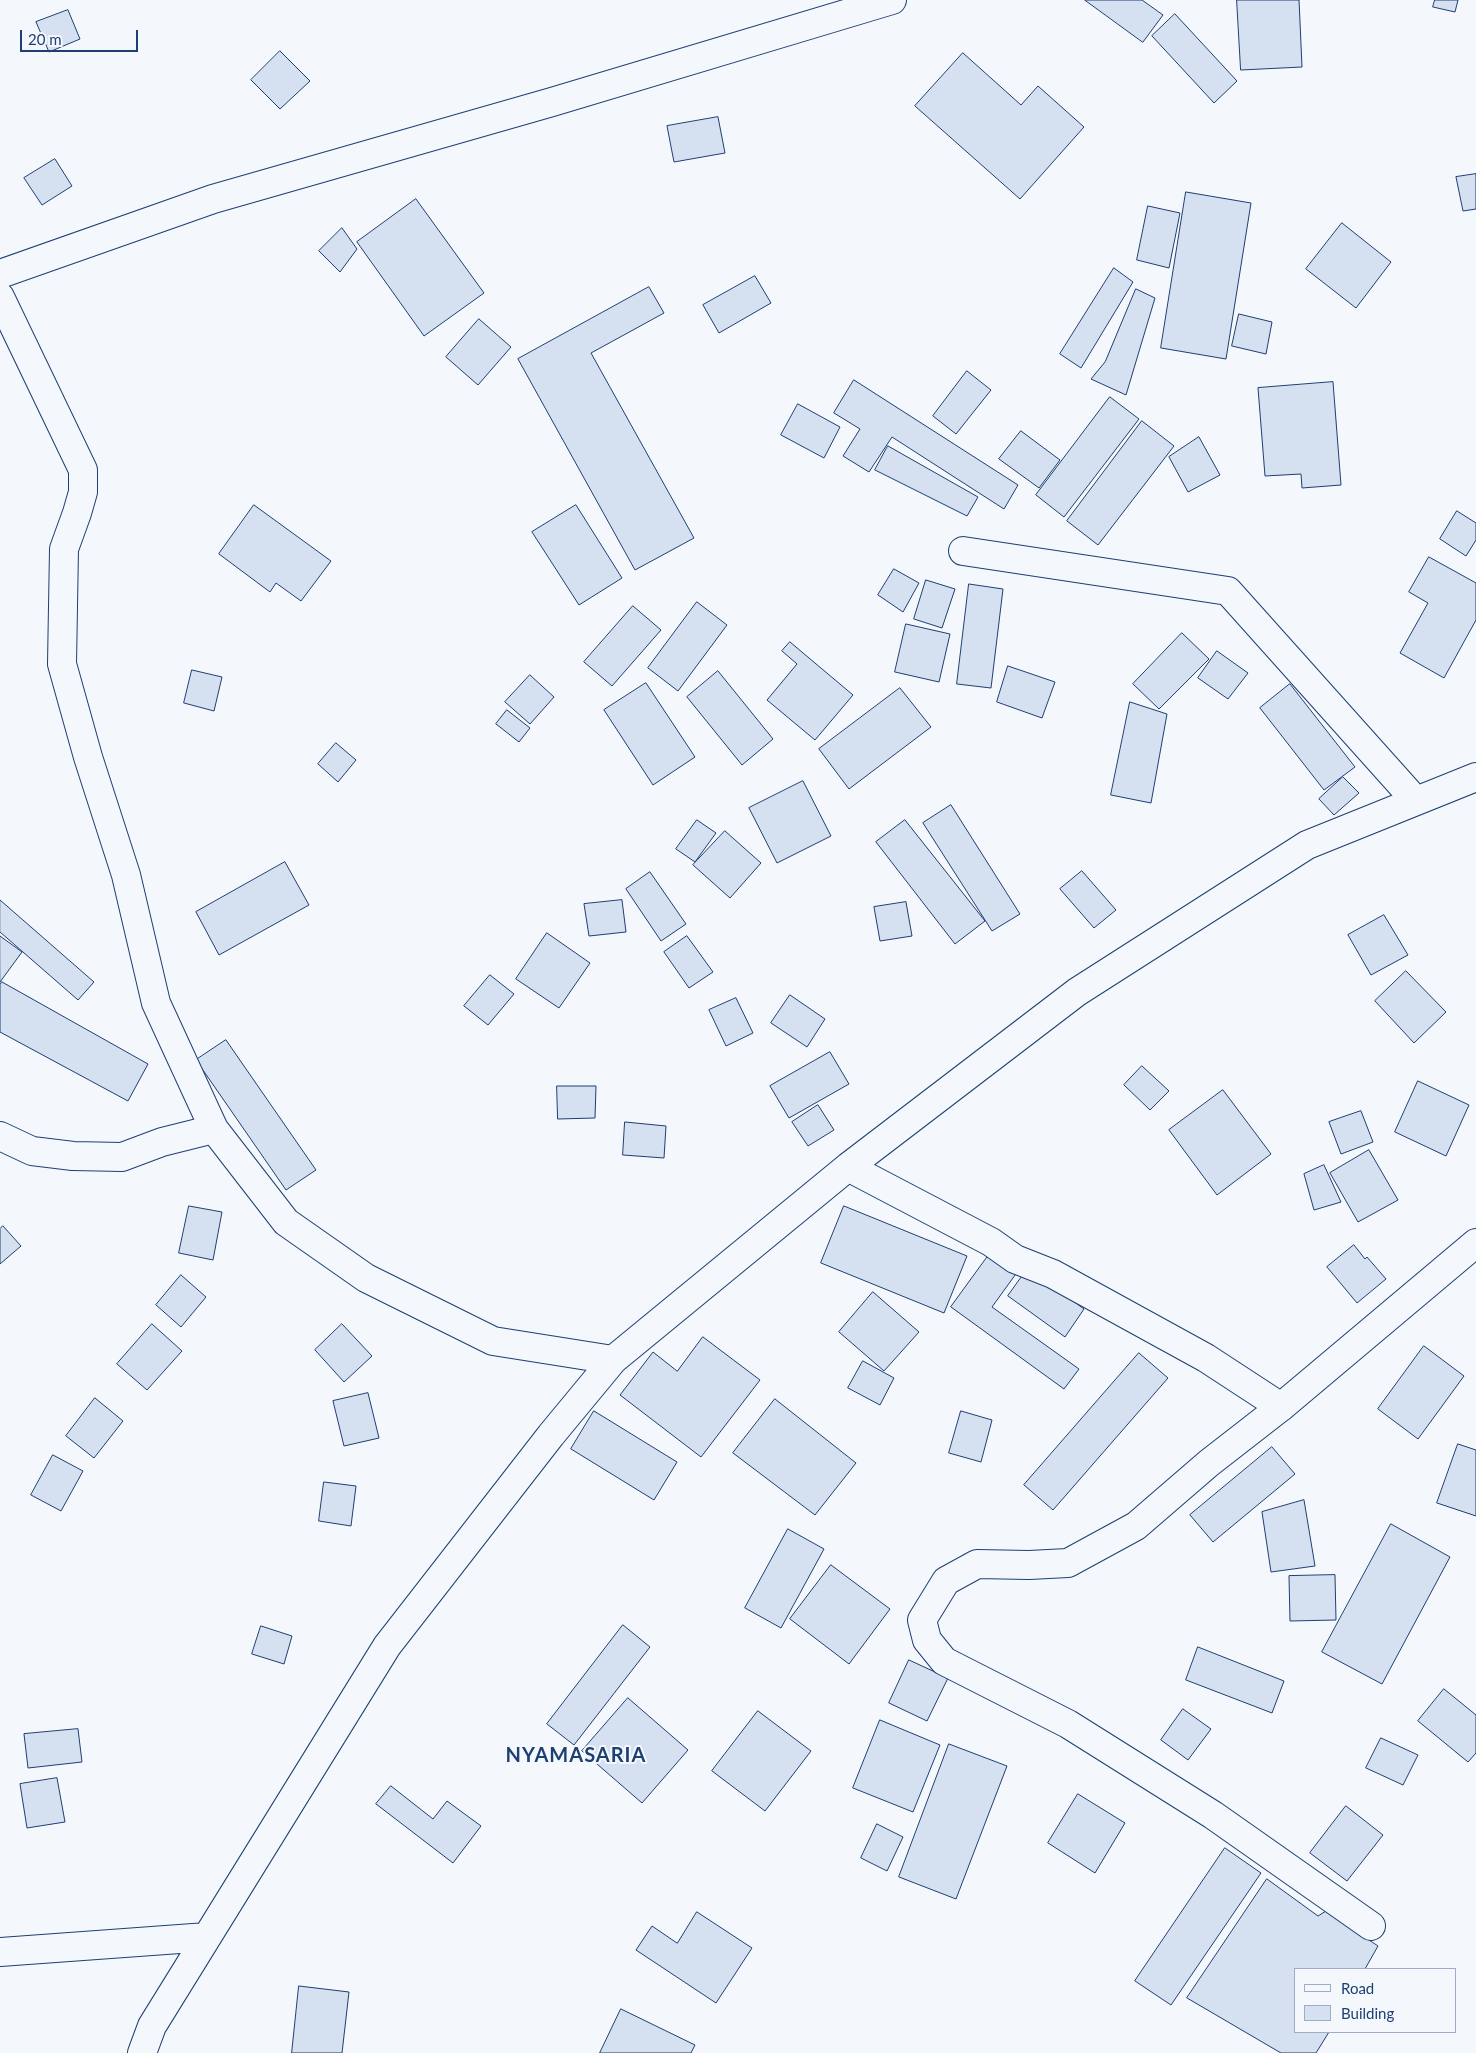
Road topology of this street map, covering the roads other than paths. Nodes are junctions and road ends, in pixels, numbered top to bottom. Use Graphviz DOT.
graph roads {
  1 [pos="892,0"];
  2 [pos="0,274"];
  3 [pos="0,297"];
  4 [pos="963,551"];
  5 [pos="1476,777"];
  6 [pos="1416,801"];
  7 [pos="214,1129"];
  8 [pos="0,1136"];
  9 [pos="848,1167"];
  10 [pos="1476,1243"];
  11 [pos="613,1360"];
  12 [pos="1282,1406"];
  13 [pos="1371,1926"];
  14 [pos="207,1937"];
  15 [pos="0,1952"];
  16 [pos="142,2053"];
  1 -- 2 [label="street"];
  3 -- 7 [label="street"];
  4 -- 6 [label="street"];
  5 -- 6 [label="street"];
  6 -- 9 [label="street"];
  7 -- 8 [label="street"];
  7 -- 11 [label="street"];
  9 -- 11 [label="street"];
  9 -- 12 [label="street"];
  10 -- 12 [label="street"];
  11 -- 14 [label="street"];
  12 -- 13 [label="street"];
  14 -- 15 [label="street"];
  14 -- 16 [label="street"];
}
